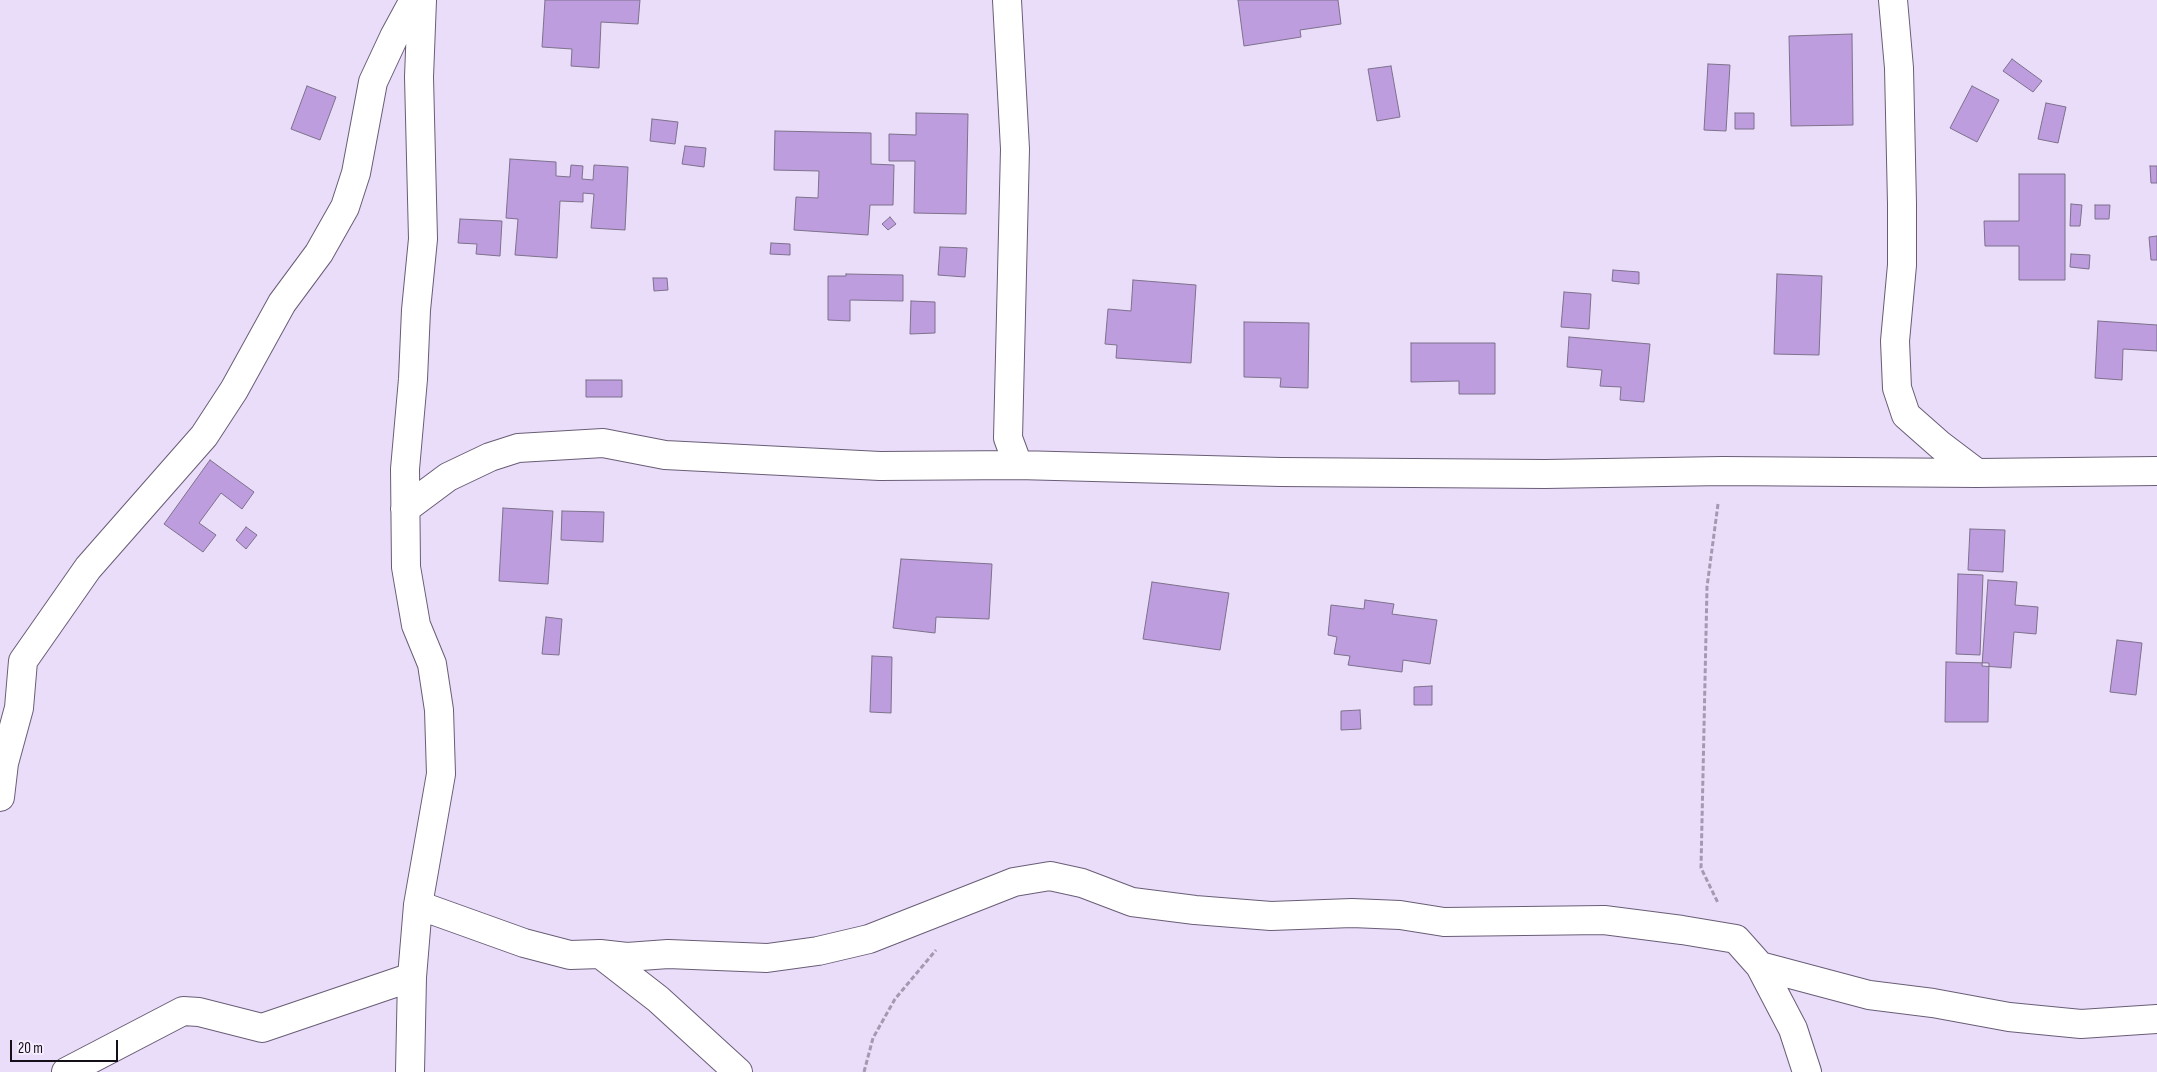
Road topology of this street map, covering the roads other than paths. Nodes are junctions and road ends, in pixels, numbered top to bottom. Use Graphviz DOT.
graph roads {
  1 [pos="414,0"];
  2 [pos="422,0"];
  3 [pos="1007,0"];
  4 [pos="1893,0"];
  5 [pos="1018,465"];
  6 [pos="2157,471"];
  7 [pos="1977,473"];
  8 [pos="405,509"];
  9 [pos="0,797"];
  10 [pos="418,905"];
  11 [pos="600,954"];
  12 [pos="1760,966"];
  13 [pos="412,977"];
  14 [pos="2157,1019"];
  15 [pos="66,1072"];
  16 [pos="410,1072"];
  17 [pos="738,1072"];
  18 [pos="1808,1072"];
  1 -- 9 [label="street"];
  2 -- 8 [label="street"];
  3 -- 5 [label="street"];
  4 -- 7 [label="street"];
  5 -- 7 [label="street"];
  5 -- 8 [label="street"];
  6 -- 7 [label="street"];
  8 -- 10 [label="street"];
  10 -- 11 [label="street"];
  10 -- 13 [label="street"];
  11 -- 12 [label="street"];
  11 -- 17 [label="street"];
  12 -- 14 [label="street"];
  12 -- 18 [label="street"];
  13 -- 15 [label="street"];
  13 -- 16 [label="street"];
}
